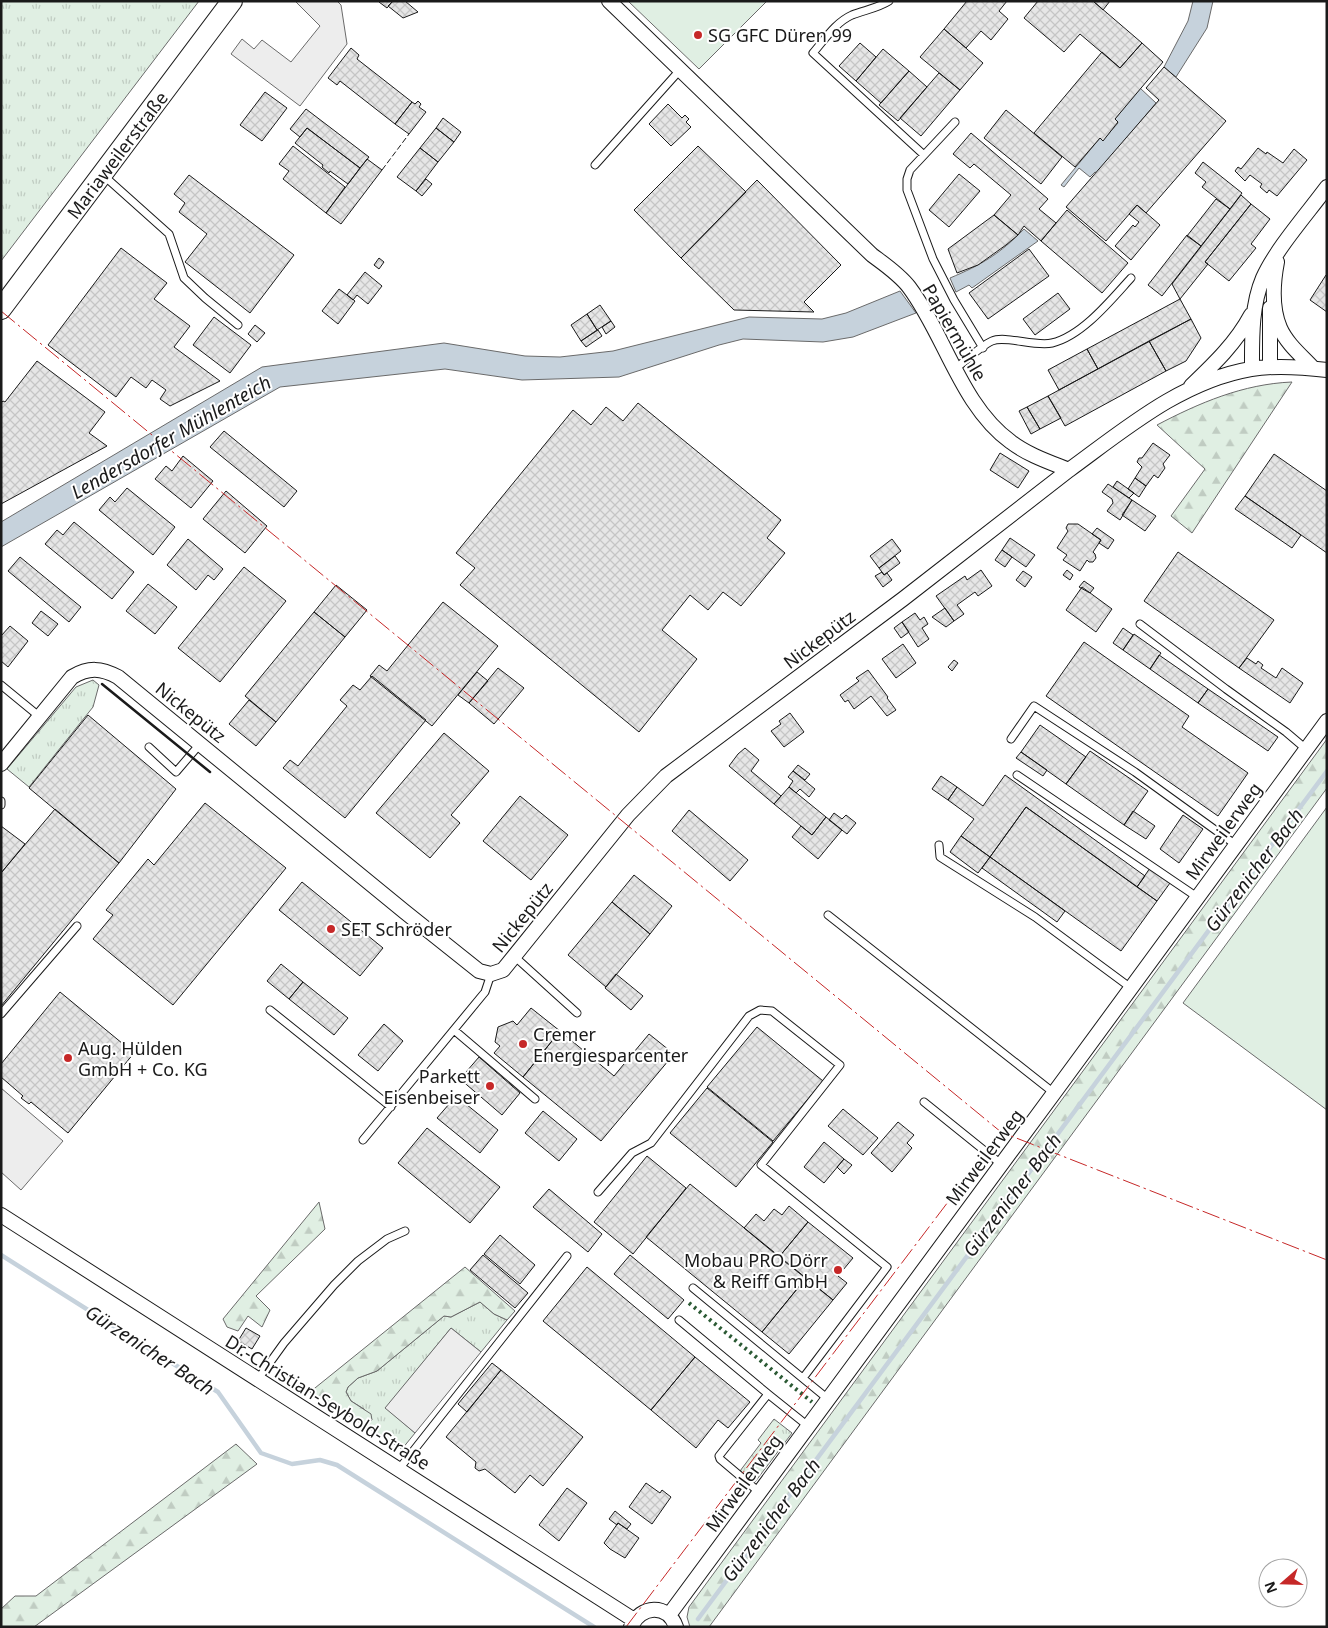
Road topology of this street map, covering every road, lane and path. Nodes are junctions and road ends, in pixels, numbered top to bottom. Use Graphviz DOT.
graph roads {
  1 [pos="232,1"];
  2 [pos="609,1"];
  3 [pos="889,1"];
  4 [pos="680,70"];
  5 [pos="954,122"];
  6 [pos="924,155"];
  7 [pos="595,165"];
  8 [pos="103,174"];
  9 [pos="1327,188"];
  10 [pos="1278,253"];
  11 [pos="1131,278"];
  12 [pos="1273,285"];
  13 [pos="1256,305"];
  14 [pos="1,309"];
  15 [pos="238,325"];
  16 [pos="983,348"];
  17 [pos="1270,367"];
  18 [pos="955,369"];
  19 [pos="1252,369"];
  20 [pos="1320,369"];
  21 [pos="1185,392"];
  22 [pos="1069,470"];
  23 [pos="1140,624"];
  24 [pos="1,685"];
  25 [pos="40,717"];
  26 [pos="1327,721"];
  27 [pos="1011,739"];
  28 [pos="200,743"];
  29 [pos="149,747"];
  30 [pos="1306,749"];
  31 [pos="1,764"];
  32 [pos="1018,775"];
  33 [pos="1236,845"];
  34 [pos="939,846"];
  35 [pos="1198,897"];
  36 [pos="828,915"];
  37 [pos="77,926"];
  38 [pos="514,956"];
  39 [pos="491,974"];
  40 [pos="1131,988"];
  41 [pos="270,1010"];
  42 [pos="577,1012"];
  43 [pos="1,1014"];
  44 [pos="454,1030"];
  45 [pos="1054,1093"];
  46 [pos="535,1099"];
  47 [pos="924,1102"];
  48 [pos="391,1107"];
  49 [pos="363,1140"];
  50 [pos="1001,1164"];
  51 [pos="598,1192"];
  52 [pos="1,1215"];
  53 [pos="405,1231"];
  54 [pos="567,1256"];
  55 [pos="693,1288"];
  56 [pos="679,1320"];
  57 [pos="803,1378"];
  58 [pos="258,1379"];
  59 [pos="768,1394"];
  60 [pos="828,1399"];
  61 [pos="808,1426"];
  62 [pos="399,1469"];
  63 [pos="759,1492"];
  64 [pos="669,1614"];
  65 [pos="632,1624"];
  66 [pos="676,1627"];
  1 -- 8 [label="main road, Mariaweilerstraße"];
  2 -- 4 [label="street, Papiermühle"];
  3 -- 6 [label="lane"];
  4 -- 7 [label="lane"];
  4 -- 18 [label="street, Papiermühle"];
  5 -- 6 [label="lane"];
  6 -- 16 [label="lane"];
  8 -- 14 [label="main road, Mariaweilerstraße"];
  8 -- 15 [label="lane"];
  9 -- 10 [label="street"];
  10 -- 12 [label="street"];
  10 -- 13 [label="street"];
  11 -- 16 [label="lane"];
  12 -- 17 [label="street"];
  12 -- 20 [label="street"];
  13 -- 19 [label="street"];
  13 -- 21 [label="street"];
  16 -- 18 [label="lane"];
  17 -- 19 [label="street"];
  17 -- 20 [label="street"];
  18 -- 22 [label="street, Papiermühle"];
  19 -- 21 [label="street"];
  21 -- 22 [label="street"];
  22 -- 38 [label="street, Nickepütz"];
  23 -- 30 [label="lane"];
  24 -- 25 [label="lane"];
  25 -- 28 [label="street, Nickepütz"];
  25 -- 31 [label="street, Nickepütz"];
  26 -- 30 [label="street, Mirweilerweg"];
  27 -- 33 [label="lane"];
  28 -- 29 [label="lane"];
  28 -- 39 [label="street, Nickepütz"];
  30 -- 33 [label="street, Mirweilerweg"];
  32 -- 35 [label="lane"];
  33 -- 35 [label="street, Mirweilerweg"];
  34 -- 40 [label="lane"];
  35 -- 40 [label="street, Mirweilerweg"];
  36 -- 45 [label="lane"];
  37 -- 43 [label="lane"];
  38 -- 39 [label="street, Nickepütz"];
  38 -- 42 [label="lane"];
  39 -- 44 [label="lane"];
  40 -- 45 [label="street, Mirweilerweg"];
  41 -- 48 [label="lane"];
  44 -- 46 [label="lane"];
  44 -- 48 [label="lane"];
  45 -- 50 [label="street, Mirweilerweg"];
  47 -- 50 [label="lane"];
  48 -- 49 [label="lane"];
  50 -- 60 [label="street, Mirweilerweg"];
  51 -- 57 [label="lane"];
  52 -- 58 [label="street, Dr.-Christian-Seybold-Straße"];
  53 -- 58 [label="lane"];
  54 -- 62 [label="lane"];
  55 -- 57 [label="lane"];
  56 -- 59 [label="lane"];
  57 -- 60 [label="lane"];
  58 -- 62 [label="street, Dr.-Christian-Seybold-Straße"];
  59 -- 61 [label="lane"];
  59 -- 63 [label="lane"];
  60 -- 61 [label="street, Mirweilerweg"];
  61 -- 63 [label="street, Mirweilerweg"];
  62 -- 65 [label="street, Dr.-Christian-Seybold-Straße"];
  63 -- 64 [label="street, Mirweilerweg"];
  64 -- 65 [label="street"];
  64 -- 66 [label="street"];
}
